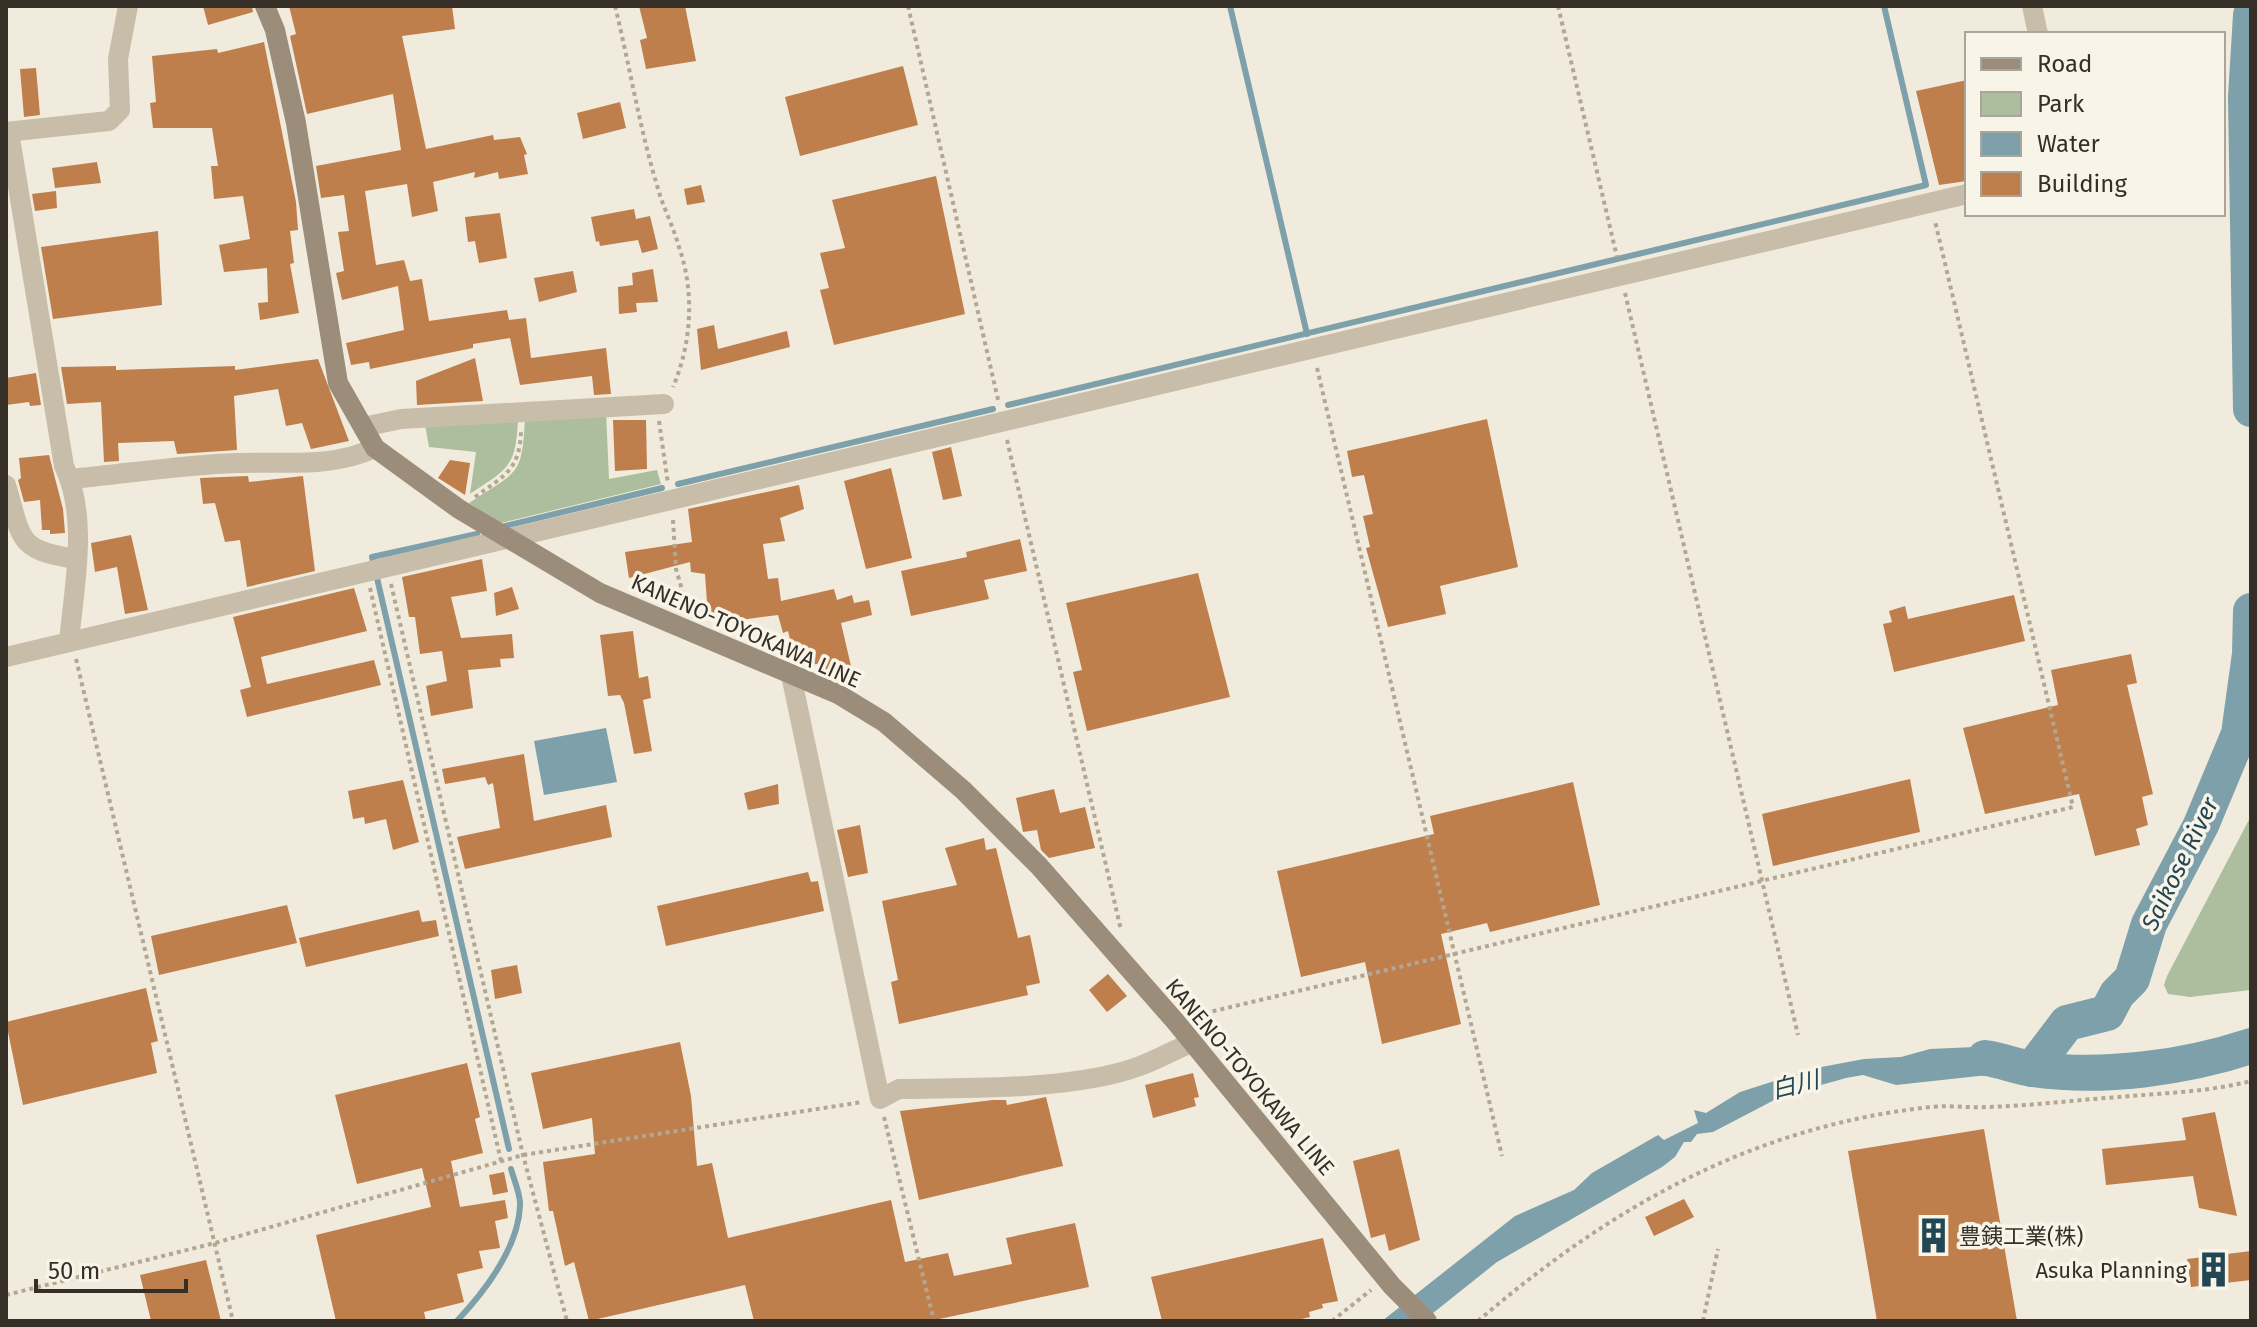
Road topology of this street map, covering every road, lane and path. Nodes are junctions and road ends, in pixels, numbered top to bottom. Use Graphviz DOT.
graph roads {
  1 [pos="128,6"];
  2 [pos="265,6"];
  3 [pos="615,6"];
  4 [pos="908,6"];
  5 [pos="1558,6"];
  6 [pos="2032,6"];
  7 [pos="2038,32"];
  8 [pos="7,132"];
  9 [pos="1965,194"];
  10 [pos="1930,203"];
  11 [pos="1621,276"];
  12 [pos="1312,347"];
  13 [pos="664,404"];
  14 [pos="521,412"];
  15 [pos="1003,421"];
  16 [pos="363,427"];
  17 [pos="375,448"];
  18 [pos="70,479"];
  19 [pos="6,485"];
  20 [pos="459,509"];
  21 [pos="505,538"];
  22 [pos="77,559"];
  23 [pos="386,565"];
  24 [pos="366,570"];
  25 [pos="69,642"];
  26 [pos="6,657"];
  27 [pos="791,675"];
  28 [pos="1764,882"];
  29 [pos="1452,953"];
  30 [pos="1131,971"];
  31 [pos="1175,1021"];
  32 [pos="1798,1035"];
  33 [pos="1191,1043"];
  34 [pos="2251,1081"];
  35 [pos="880,1099"];
  36 [pos="523,1155"];
  37 [pos="1502,1156"];
  38 [pos="501,1161"];
  39 [pos="215,1243"];
  40 [pos="1718,1249"];
  41 [pos="1389,1282"];
  42 [pos="6,1295"];
  43 [pos="233,1321"];
  44 [pos="567,1321"];
  45 [pos="934,1321"];
  46 [pos="1332,1321"];
  47 [pos="1427,1321"];
  48 [pos="1478,1321"];
  49 [pos="1703,1321"];
  1 -- 8 [label="street"];
  2 -- 16 [label="main road, KANENO-TOYOKAWA LINE"];
  3 -- 13 [label="path"];
  4 -- 15 [label="path"];
  5 -- 11 [label="path"];
  6 -- 7 [label="street"];
  8 -- 18 [label="street"];
  9 -- 10 [label="street"];
  10 -- 11 [label="street"];
  10 -- 28 [label="path"];
  11 -- 12 [label="street"];
  11 -- 28 [label="path"];
  12 -- 15 [label="street"];
  12 -- 29 [label="path"];
  13 -- 14 [label="street"];
  14 -- 16 [label="street"];
  14 -- 20 [label="path"];
  15 -- 21 [label="street"];
  15 -- 30 [label="path"];
  16 -- 17 [label="main road, KANENO-TOYOKAWA LINE"];
  17 -- 18 [label="street"];
  17 -- 20 [label="main road, KANENO-TOYOKAWA LINE"];
  18 -- 22 [label="street"];
  19 -- 22 [label="street"];
  20 -- 21 [label="main road, KANENO-TOYOKAWA LINE"];
  21 -- 23 [label="street"];
  21 -- 27 [label="main road, KANENO-TOYOKAWA LINE"];
  22 -- 25 [label="street"];
  23 -- 24 [label="street"];
  23 -- 36 [label="path"];
  24 -- 25 [label="street"];
  24 -- 38 [label="path"];
  25 -- 26 [label="street"];
  25 -- 39 [label="path"];
  27 -- 30 [label="main road, KANENO-TOYOKAWA LINE"];
  27 -- 35 [label="street"];
  28 -- 29 [label="path"];
  28 -- 32 [label="path"];
  29 -- 31 [label="path"];
  29 -- 37 [label="path"];
  30 -- 31 [label="main road, KANENO-TOYOKAWA LINE"];
  31 -- 33 [label="main road, KANENO-TOYOKAWA LINE"];
  33 -- 35 [label="street"];
  33 -- 41 [label="main road, KANENO-TOYOKAWA LINE"];
  34 -- 48 [label="path"];
  35 -- 36 [label="path"];
  35 -- 45 [label="path"];
  36 -- 38 [label="path"];
  36 -- 44 [label="path"];
  38 -- 39 [label="path"];
  39 -- 42 [label="path"];
  39 -- 43 [label="path"];
  40 -- 49 [label="path"];
  41 -- 46 [label="path"];
  41 -- 47 [label="main road"];
}
